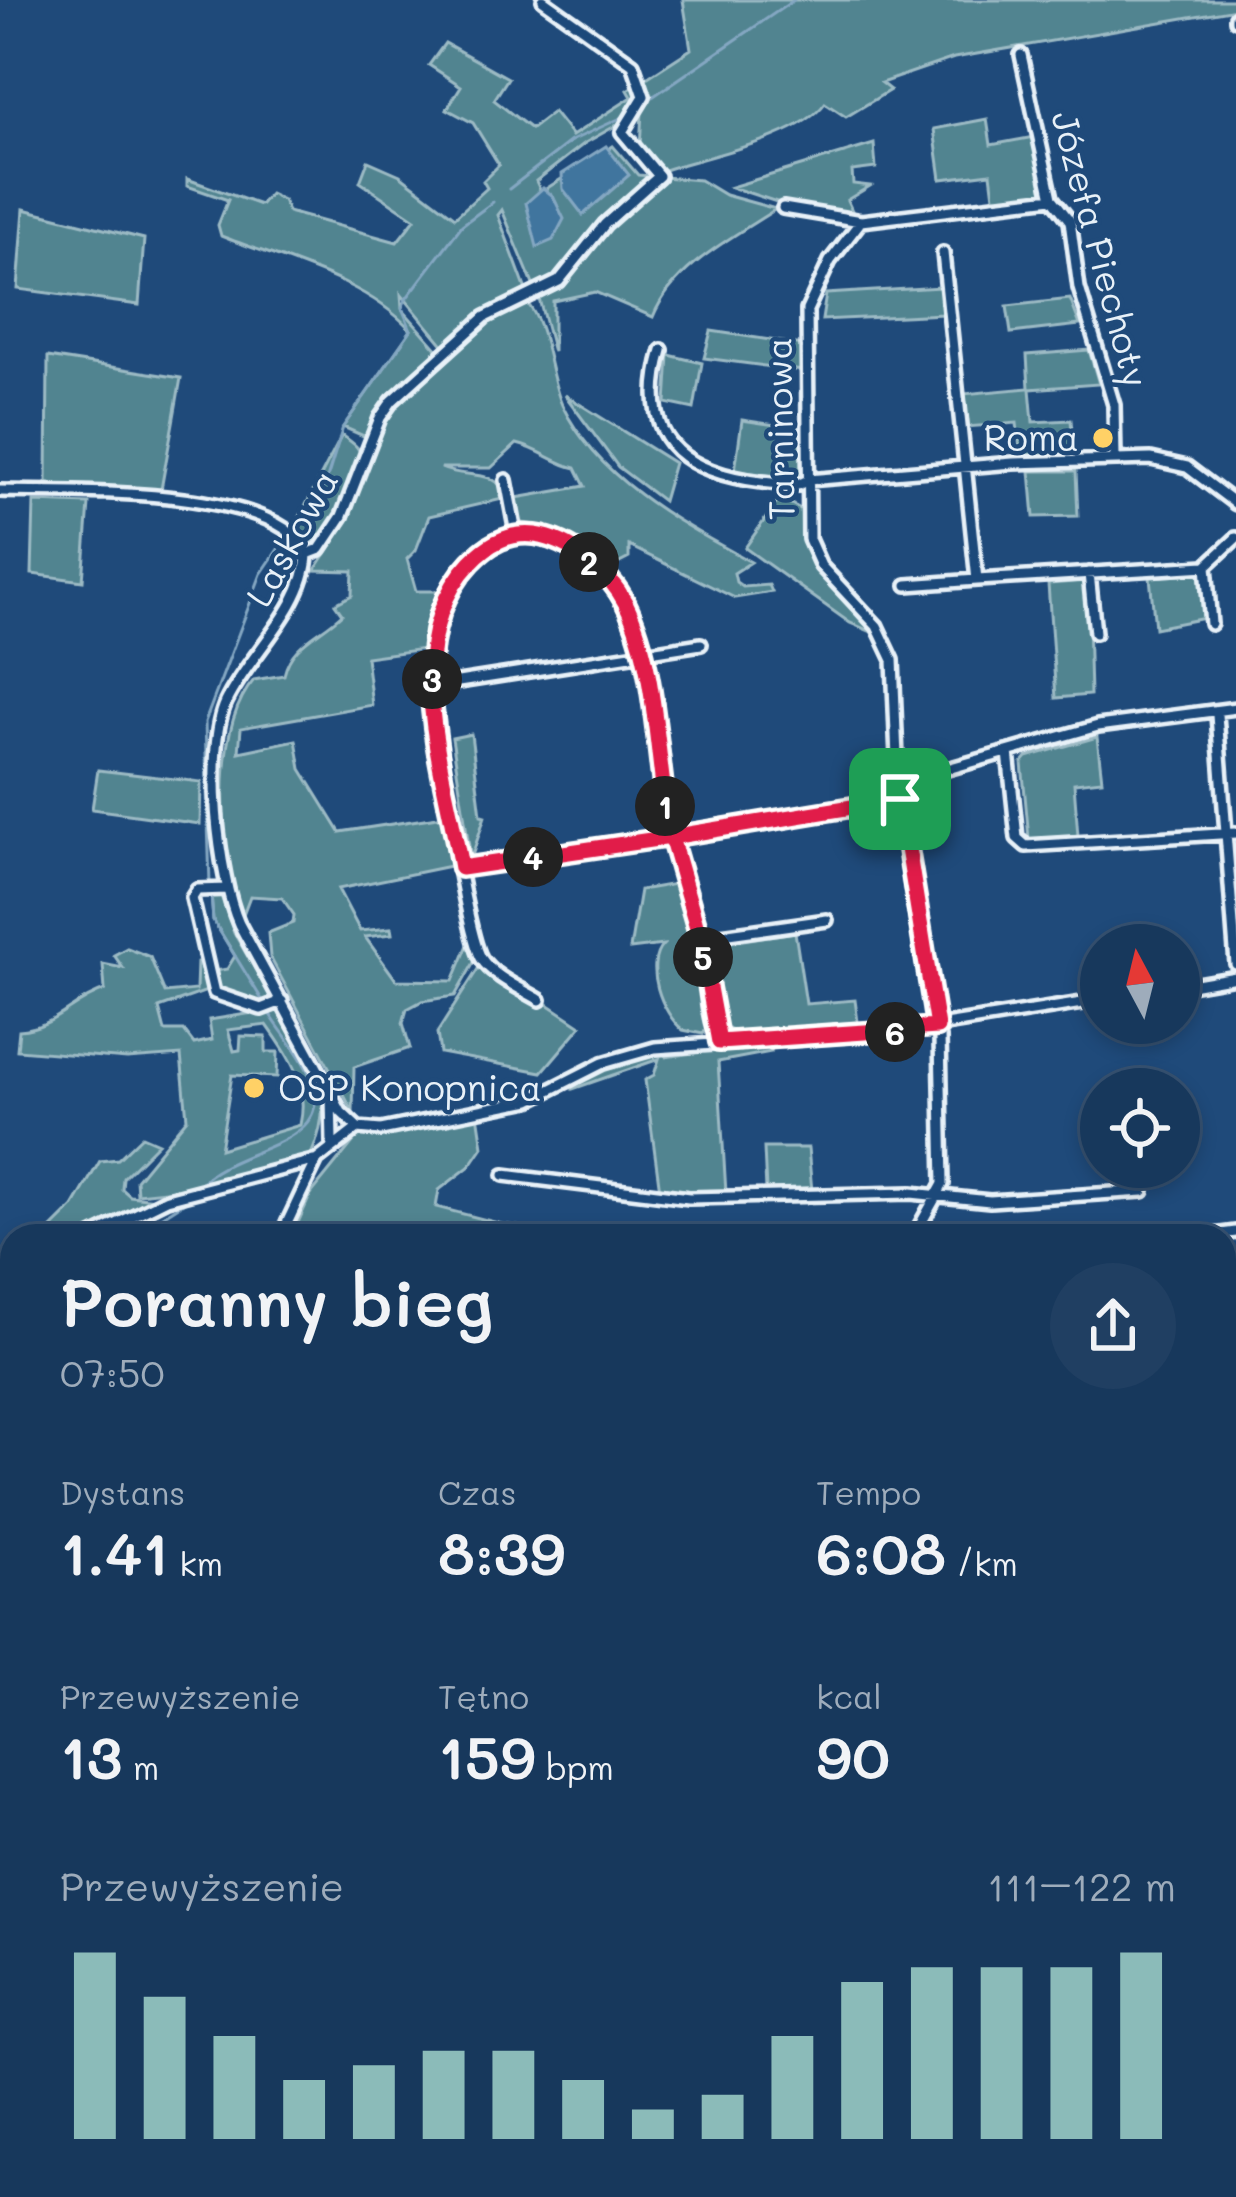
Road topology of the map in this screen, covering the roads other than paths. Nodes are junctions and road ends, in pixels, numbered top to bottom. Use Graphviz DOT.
graph roads {
  1 [pos="543,0"];
  2 [pos="1021,55"];
  3 [pos="1052,199"];
  4 [pos="783,208"];
  5 [pos="861,220"];
  6 [pos="943,253"];
  7 [pos="662,350"];
  8 [pos="1115,459"];
  9 [pos="965,469"];
  10 [pos="808,480"];
  11 [pos="506,481"];
  12 [pos="0,490"];
  13 [pos="1236,504"];
  14 [pos="515,533"];
  15 [pos="1236,538"];
  16 [pos="307,554"];
  17 [pos="1206,566"];
  18 [pos="1089,573"];
  19 [pos="977,580"];
  20 [pos="907,585"];
  21 [pos="1210,624"];
  22 [pos="1095,633"];
  23 [pos="701,644"];
  24 [pos="642,655"];
  25 [pos="433,686"];
  26 [pos="1236,708"];
  27 [pos="1217,715"];
  28 [pos="1008,752"];
  29 [pos="902,782"];
  30 [pos="900,799"];
  31 [pos="1231,833"];
  32 [pos="671,837"];
  33 [pos="461,868"];
  34 [pos="216,889"];
  35 [pos="827,920"];
  36 [pos="700,938"];
  37 [pos="1236,964"];
  38 [pos="1236,977"];
  39 [pos="1200,983"];
  40 [pos="540,1000"];
  41 [pos="282,1001"];
  42 [pos="1080,1003"];
  43 [pos="937,1027"];
  44 [pos="719,1042"];
  45 [pos="331,1093"];
  46 [pos="358,1128"];
  47 [pos="332,1143"];
  48 [pos="317,1160"];
  49 [pos="504,1175"];
  50 [pos="1143,1191"];
  51 [pos="941,1196"];
  52 [pos="118,1224"];
  53 [pos="287,1224"];
  54 [pos="922,1224"];
  1 -- 16 [label="street, Laskowa"];
  2 -- 3 [label="street, Józefa Piechoty"];
  3 -- 5 [label="street"];
  3 -- 8 [label="street, Józefa Piechoty"];
  4 -- 5 [label="street"];
  5 -- 10 [label="street, Tarninowa"];
  6 -- 9 [label="street"];
  7 -- 10 [label="street"];
  8 -- 9 [label="street"];
  8 -- 13 [label="street"];
  9 -- 10 [label="street"];
  9 -- 19 [label="street"];
  10 -- 29 [label="street, Tarninowa"];
  11 -- 14 [label="street"];
  12 -- 16 [label="street"];
  14 -- 24 [label="street"];
  14 -- 25 [label="street"];
  15 -- 17 [label="street"];
  16 -- 34 [label="street, Laskowa"];
  17 -- 18 [label="street"];
  17 -- 21 [label="street"];
  18 -- 19 [label="street"];
  18 -- 22 [label="street"];
  19 -- 20 [label="street"];
  23 -- 24 [label="street"];
  24 -- 25 [label="street"];
  24 -- 32 [label="street"];
  25 -- 33 [label="street"];
  26 -- 27 [label="street"];
  27 -- 28 [label="street"];
  27 -- 31 [label="street"];
  28 -- 29 [label="street"];
  28 -- 31 [label="street"];
  29 -- 30 [label="street, Tarninowa"];
  30 -- 32 [label="street"];
  30 -- 43 [label="street, Tarninowa"];
  31 -- 37 [label="street"];
  32 -- 33 [label="street"];
  32 -- 36 [label="street"];
  33 -- 40 [label="street"];
  34 -- 41 [label="street, Laskowa"];
  34 -- 41 [label="street"];
  35 -- 36 [label="street"];
  36 -- 44 [label="street"];
  38 -- 39 [label="street"];
  41 -- 45 [label="street, Laskowa"];
  42 -- 43 [label="street"];
  43 -- 44 [label="street"];
  43 -- 51 [label="street, Tarninowa"];
  44 -- 46 [label="street"];
  45 -- 46 [label="street, Laskowa"];
  45 -- 47 [label="street, Laskowa"];
  46 -- 47 [label="street"];
  47 -- 48 [label="street"];
  48 -- 52 [label="street"];
  48 -- 53 [label="street"];
  49 -- 51 [label="street"];
  50 -- 51 [label="street"];
  51 -- 54 [label="street"];
}
